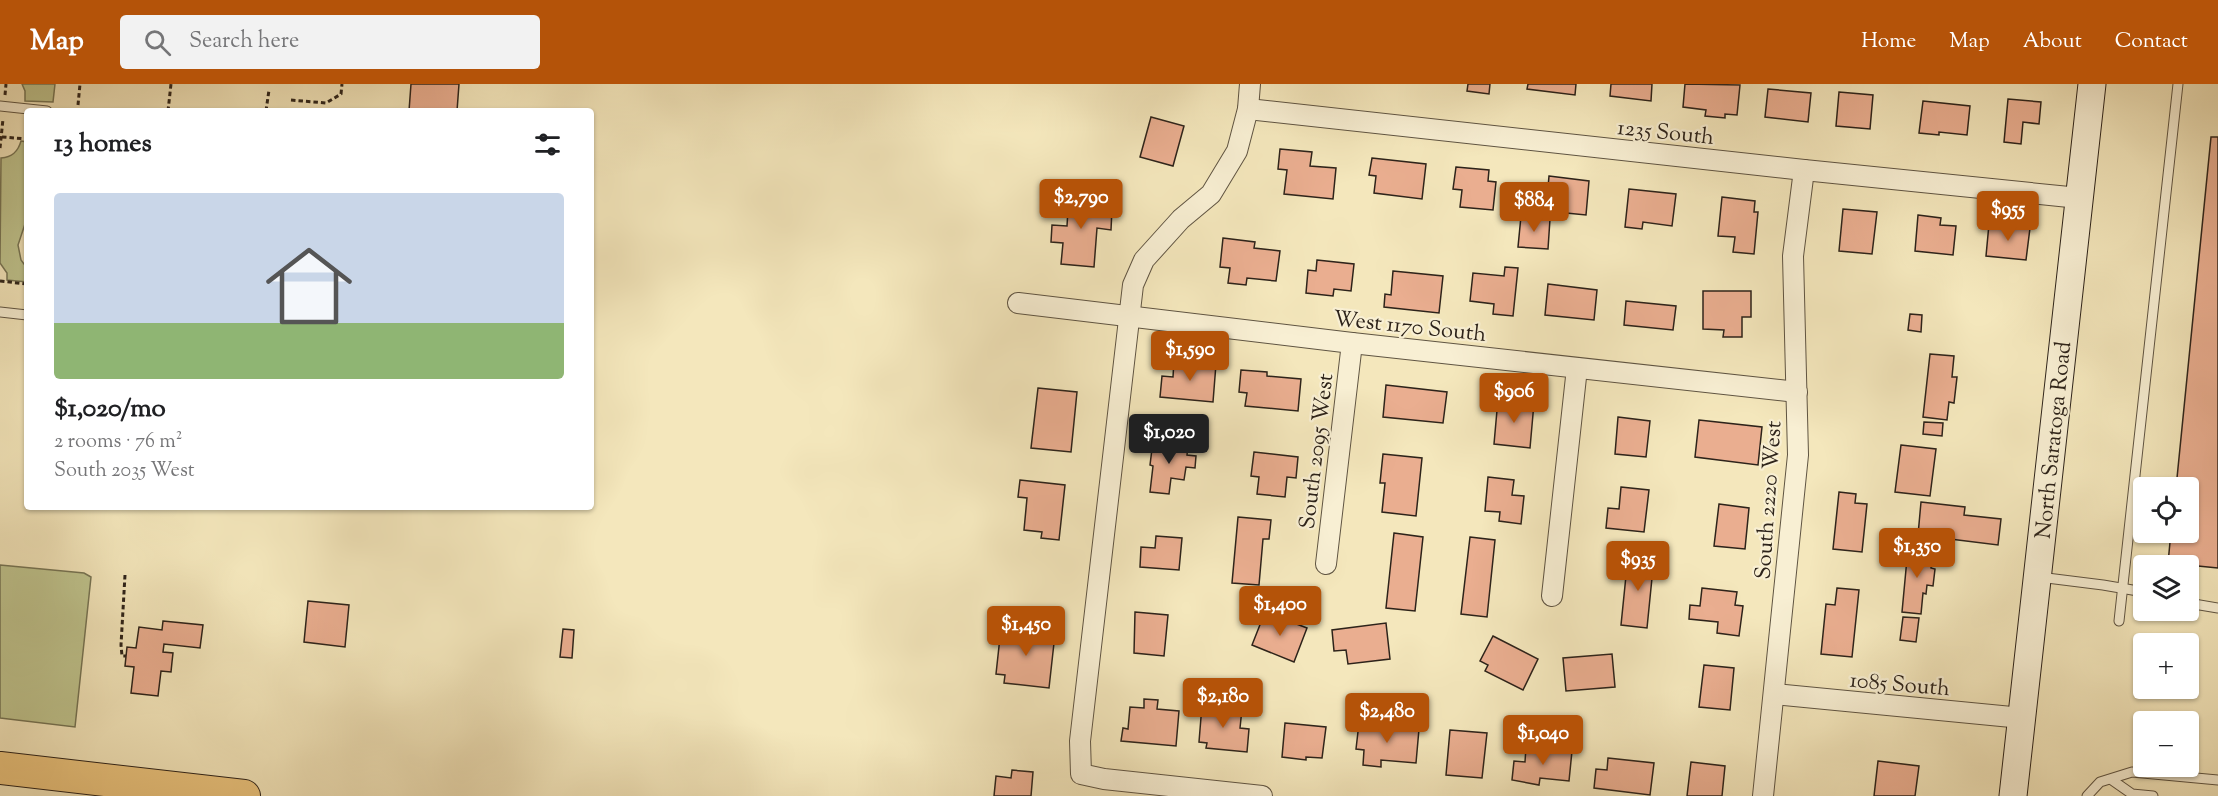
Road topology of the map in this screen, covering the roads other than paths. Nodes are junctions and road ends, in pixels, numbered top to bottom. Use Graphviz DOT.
graph roads {
  1 [pos="1250,84"];
  2 [pos="2092,84"];
  3 [pos="2178,84"];
  4 [pos="0,106"];
  5 [pos="24,109"];
  6 [pos="1248,109"];
  7 [pos="1804,170"];
  8 [pos="2079,198"];
  9 [pos="1018,303"];
  10 [pos="0,312"];
  11 [pos="24,315"];
  12 [pos="1128,316"];
  13 [pos="1352,343"];
  14 [pos="1577,368"];
  15 [pos="1797,392"];
  16 [pos="1326,564"];
  17 [pos="2037,576"];
  18 [pos="2123,588"];
  19 [pos="2133,590"];
  20 [pos="1552,596"];
  21 [pos="2199,605"];
  22 [pos="2218,609"];
  23 [pos="2119,621"];
  24 [pos="1774,694"];
  25 [pos="2022,718"];
  26 [pos="0,768"];
  27 [pos="2112,780"];
  28 [pos="2218,780"];
  29 [pos="244,796"];
  30 [pos="1262,796"];
  31 [pos="1763,796"];
  32 [pos="2013,796"];
  33 [pos="2087,796"];
  34 [pos="2153,796"];
  1 -- 6 [label="street"];
  2 -- 8 [label="main road, North Saratoga Road"];
  3 -- 18 [label="lane"];
  4 -- 5 [label="lane"];
  6 -- 7 [label="street, 1235 South"];
  6 -- 12 [label="street"];
  7 -- 8 [label="street, 1235 South"];
  7 -- 15 [label="street, South 2220 West"];
  8 -- 17 [label="main road, North Saratoga Road"];
  9 -- 12 [label="street, West 1170 South"];
  10 -- 11 [label="lane"];
  12 -- 13 [label="street, West 1170 South"];
  12 -- 30 [label="street"];
  13 -- 14 [label="street, West 1170 South"];
  13 -- 16 [label="street, South 2095 West"];
  14 -- 15 [label="street, West 1170 South"];
  14 -- 20 [label="street"];
  15 -- 24 [label="street, South 2220 West"];
  17 -- 18 [label="lane"];
  17 -- 25 [label="main road, North Saratoga Road"];
  18 -- 19 [label="lane"];
  18 -- 23 [label="lane"];
  21 -- 22 [label="lane"];
  24 -- 25 [label="street, 1085 South"];
  24 -- 31 [label="street, South 2220 West"];
  25 -- 32 [label="main road, North Saratoga Road"];
  26 -- 29 [label="highway"];
  27 -- 28 [label="lane"];
  27 -- 33 [label="lane"];
  27 -- 34 [label="lane"];
}
